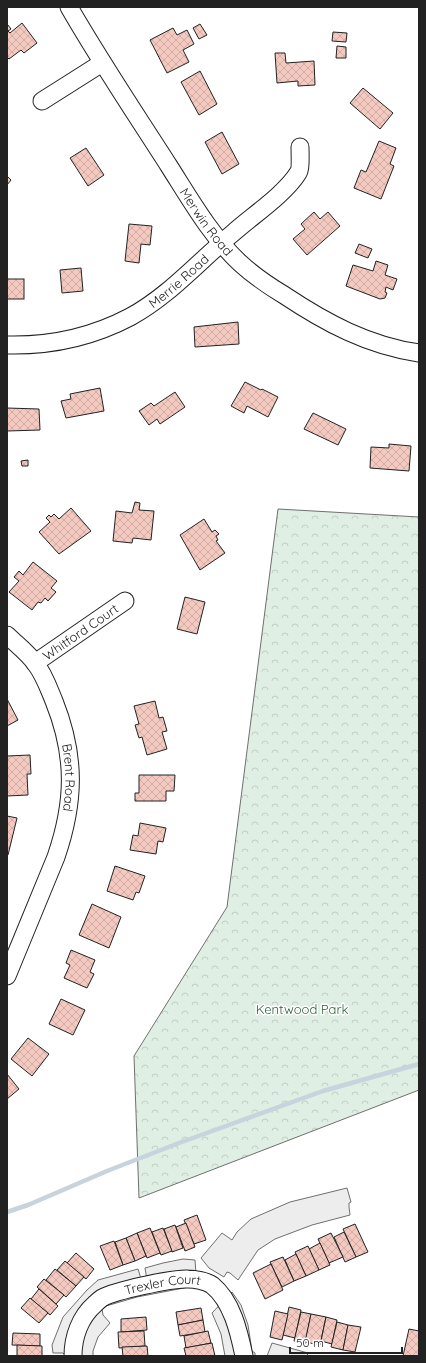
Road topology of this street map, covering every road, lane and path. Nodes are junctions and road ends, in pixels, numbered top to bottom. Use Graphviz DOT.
graph roads {
  1 [pos="69,7"];
  2 [pos="102,63"];
  3 [pos="42,101"];
  4 [pos="300,147"];
  5 [pos="222,242"];
  6 [pos="7,345"];
  7 [pos="419,353"];
  8 [pos="125,601"];
  9 [pos="7,635"];
  10 [pos="35,663"];
  11 [pos="7,976"];
  12 [pos="73,1356"];
  13 [pos="244,1356"];
  1 -- 2 [label="street, Merwin Road"];
  2 -- 3 [label="street"];
  2 -- 5 [label="street, Merwin Road"];
  4 -- 5 [label="street, Merrie Road"];
  5 -- 6 [label="street, Merrie Road"];
  5 -- 7 [label="street, Merwin Road"];
  8 -- 10 [label="street, Whitford Court"];
  9 -- 10 [label="street, Brent Road"];
  10 -- 11 [label="street, Brent Road"];
  12 -- 13 [label="street, Trexler Court"];
}
